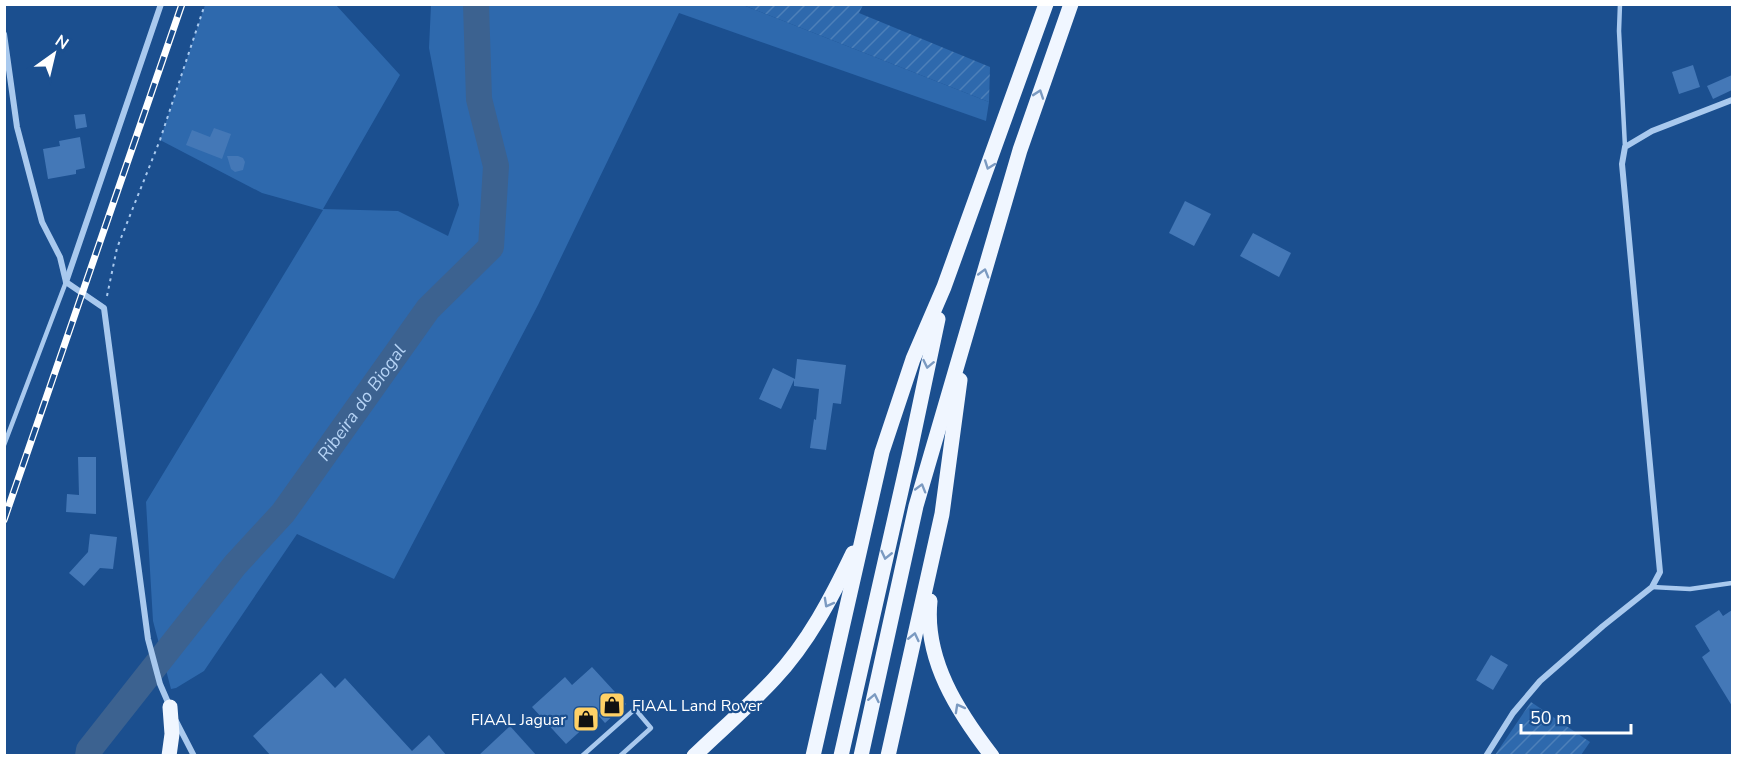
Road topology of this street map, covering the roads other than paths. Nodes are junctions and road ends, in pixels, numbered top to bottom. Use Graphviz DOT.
graph roads {
  1 [pos="161,4"];
  2 [pos="1046,4"];
  3 [pos="1071,4"];
  4 [pos="1620,4"];
  5 [pos="4,34"];
  6 [pos="1732,100"];
  7 [pos="1625,147"];
  8 [pos="66,282"];
  9 [pos="944,287"];
  10 [pos="967,330"];
  11 [pos="4,446"];
  12 [pos="868,511"];
  13 [pos="942,514"];
  14 [pos="1732,583"];
  15 [pos="1652,586"];
  16 [pos="170,707"];
  17 [pos="169,756"];
  18 [pos="194,756"];
  19 [pos="582,756"];
  20 [pos="620,756"];
  21 [pos="694,756"];
  22 [pos="813,756"];
  23 [pos="841,756"];
  24 [pos="861,756"];
  25 [pos="888,756"];
  26 [pos="992,756"];
  27 [pos="1486,756"];
  1 -- 8 [label="street"];
  2 -- 9 [label="main road, one-way"];
  10 -- 3 [label="main road, one-way"];
  4 -- 7 [label="lane"];
  5 -- 8 [label="street"];
  6 -- 7 [label="street"];
  7 -- 15 [label="street"];
  8 -- 11 [label="lane"];
  8 -- 16 [label="street"];
  9 -- 12 [label="main road"];
  9 -- 23 [label="main road, one-way"];
  10 -- 13 [label="main road"];
  24 -- 10 [label="main road, one-way"];
  12 -- 21 [label="main road, one-way"];
  12 -- 22 [label="main road"];
  25 -- 13 [label="main road, one-way"];
  26 -- 13 [label="main road, one-way"];
  14 -- 15 [label="lane"];
  15 -- 27 [label="street"];
  16 -- 17 [label="main road"];
  16 -- 18 [label="street"];
  19 -- 20 [label="lane"];
}
